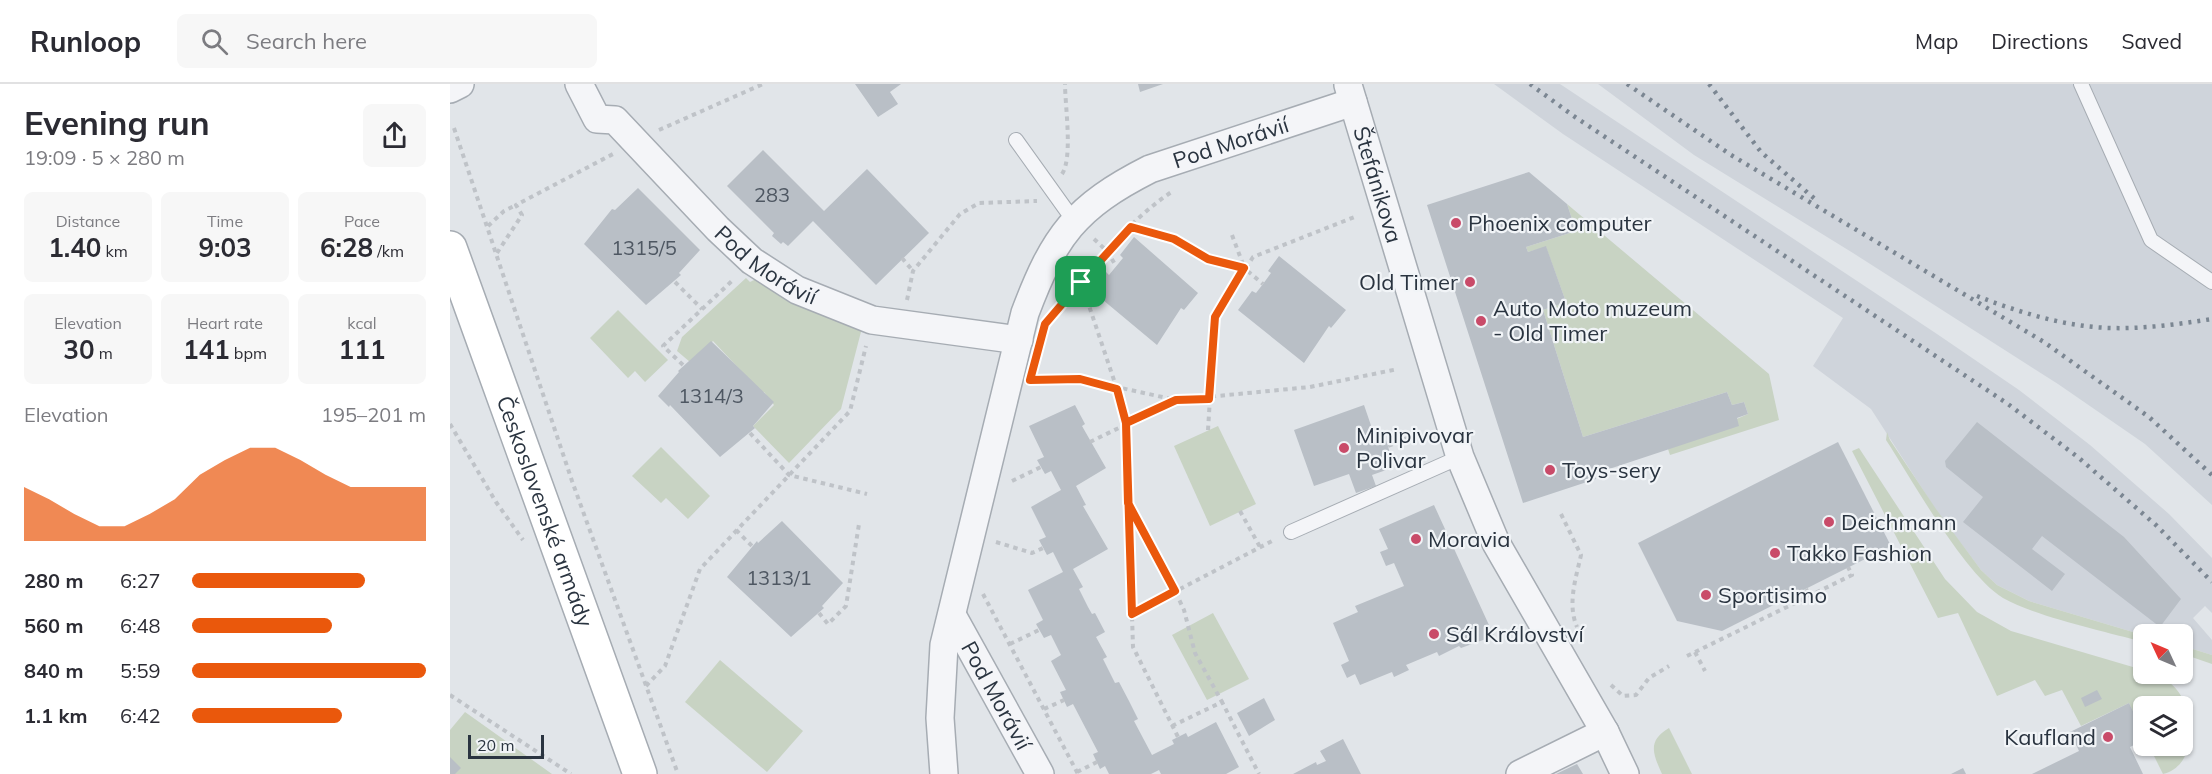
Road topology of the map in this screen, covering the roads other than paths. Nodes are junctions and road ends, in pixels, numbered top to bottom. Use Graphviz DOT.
graph roads {
  1 [pos="460,84"];
  2 [pos="579,84"];
  3 [pos="2081,84"];
  4 [pos="450,89"];
  5 [pos="1350,93"];
  6 [pos="1016,140"];
  7 [pos="1074,221"];
  8 [pos="450,249"];
  9 [pos="2212,282"];
  10 [pos="1019,340"];
  11 [pos="1460,457"];
  12 [pos="1291,532"];
  13 [pos="952,615"];
  14 [pos="1605,732"];
  15 [pos="640,774"];
  16 [pos="944,774"];
  17 [pos="1040,774"];
  18 [pos="1520,774"];
  19 [pos="1625,774"];
  1 -- 4 [label="street"];
  2 -- 10 [label="street, Pod Morávií"];
  3 -- 9 [label="lane"];
  5 -- 7 [label="street, Pod Morávií"];
  5 -- 11 [label="street, Štefánikova"];
  6 -- 7 [label="lane"];
  7 -- 10 [label="street, Pod Morávií"];
  8 -- 15 [label="main road, Československé armády"];
  10 -- 13 [label="street, Pod Morávií"];
  11 -- 12 [label="lane"];
  11 -- 14 [label="street, Štefánikova"];
  13 -- 16 [label="street, Pod Morávií"];
  13 -- 17 [label="street, Pod Morávií"];
  14 -- 18 [label="street"];
  14 -- 19 [label="street, Štefánikova"];
}
